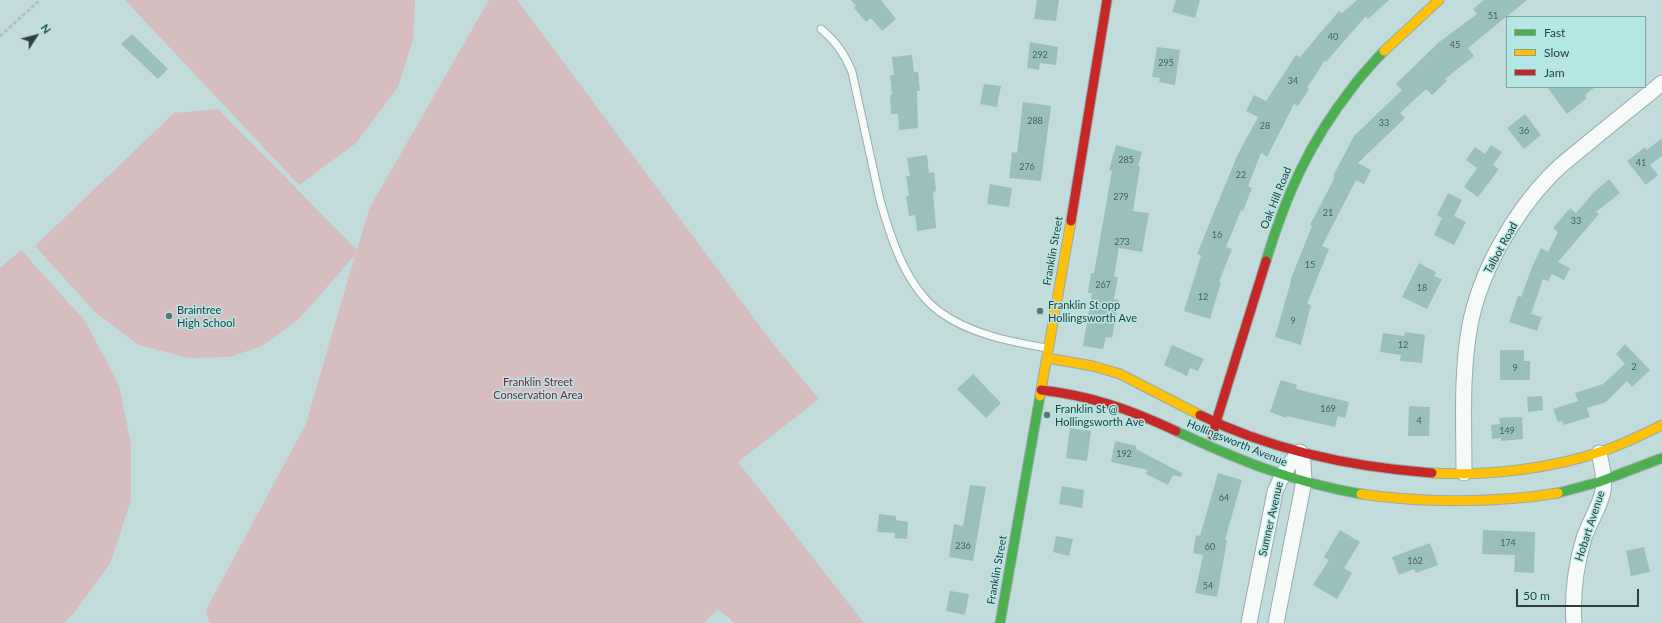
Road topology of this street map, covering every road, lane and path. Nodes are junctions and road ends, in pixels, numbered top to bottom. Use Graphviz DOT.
graph roads {
  1 [pos="40,0"];
  2 [pos="1107,0"];
  3 [pos="1439,0"];
  4 [pos="821,29"];
  5 [pos="0,36"];
  6 [pos="1662,83"];
  7 [pos="1048,353"];
  8 [pos="1041,390"];
  9 [pos="1216,422"];
  10 [pos="1662,424"];
  11 [pos="1209,446"];
  12 [pos="1300,452"];
  13 [pos="1599,453"];
  14 [pos="1662,458"];
  15 [pos="1464,473"];
  16 [pos="1282,475"];
  17 [pos="1604,480"];
  18 [pos="1304,482"];
  19 [pos="1000,623"];
  20 [pos="1249,623"];
  21 [pos="1276,623"];
  22 [pos="1574,623"];
  1 -- 5 [label="path"];
  2 -- 7 [label="street, Franklin Street"];
  3 -- 9 [label="street, Oak Hill Road"];
  4 -- 7 [label="lane"];
  6 -- 15 [label="street, Talbot Road"];
  7 -- 8 [label="street, Franklin Street"];
  7 -- 9 [label="street, Hollingsworth Avenue"];
  8 -- 11 [label="street, Hollingsworth Avenue"];
  8 -- 19 [label="street, Franklin Street"];
  9 -- 11 [label="street, Oak Hill Road"];
  9 -- 12 [label="street, Hollingsworth Avenue"];
  10 -- 13 [label="street, Hollingsworth Avenue"];
  11 -- 16 [label="street, Hollingsworth Avenue"];
  12 -- 15 [label="street, Hollingsworth Avenue"];
  12 -- 16 [label="street, Sumner Avenue"];
  12 -- 18 [label="street"];
  13 -- 15 [label="street, Hollingsworth Avenue"];
  13 -- 17 [label="street, Hobart Avenue"];
  14 -- 17 [label="street, Hollingsworth Avenue"];
  16 -- 18 [label="street, Hollingsworth Avenue"];
  16 -- 20 [label="street, Sumner Avenue"];
  17 -- 18 [label="street, Hollingsworth Avenue"];
  17 -- 22 [label="street, Hobart Avenue"];
  18 -- 21 [label="street"];
}
